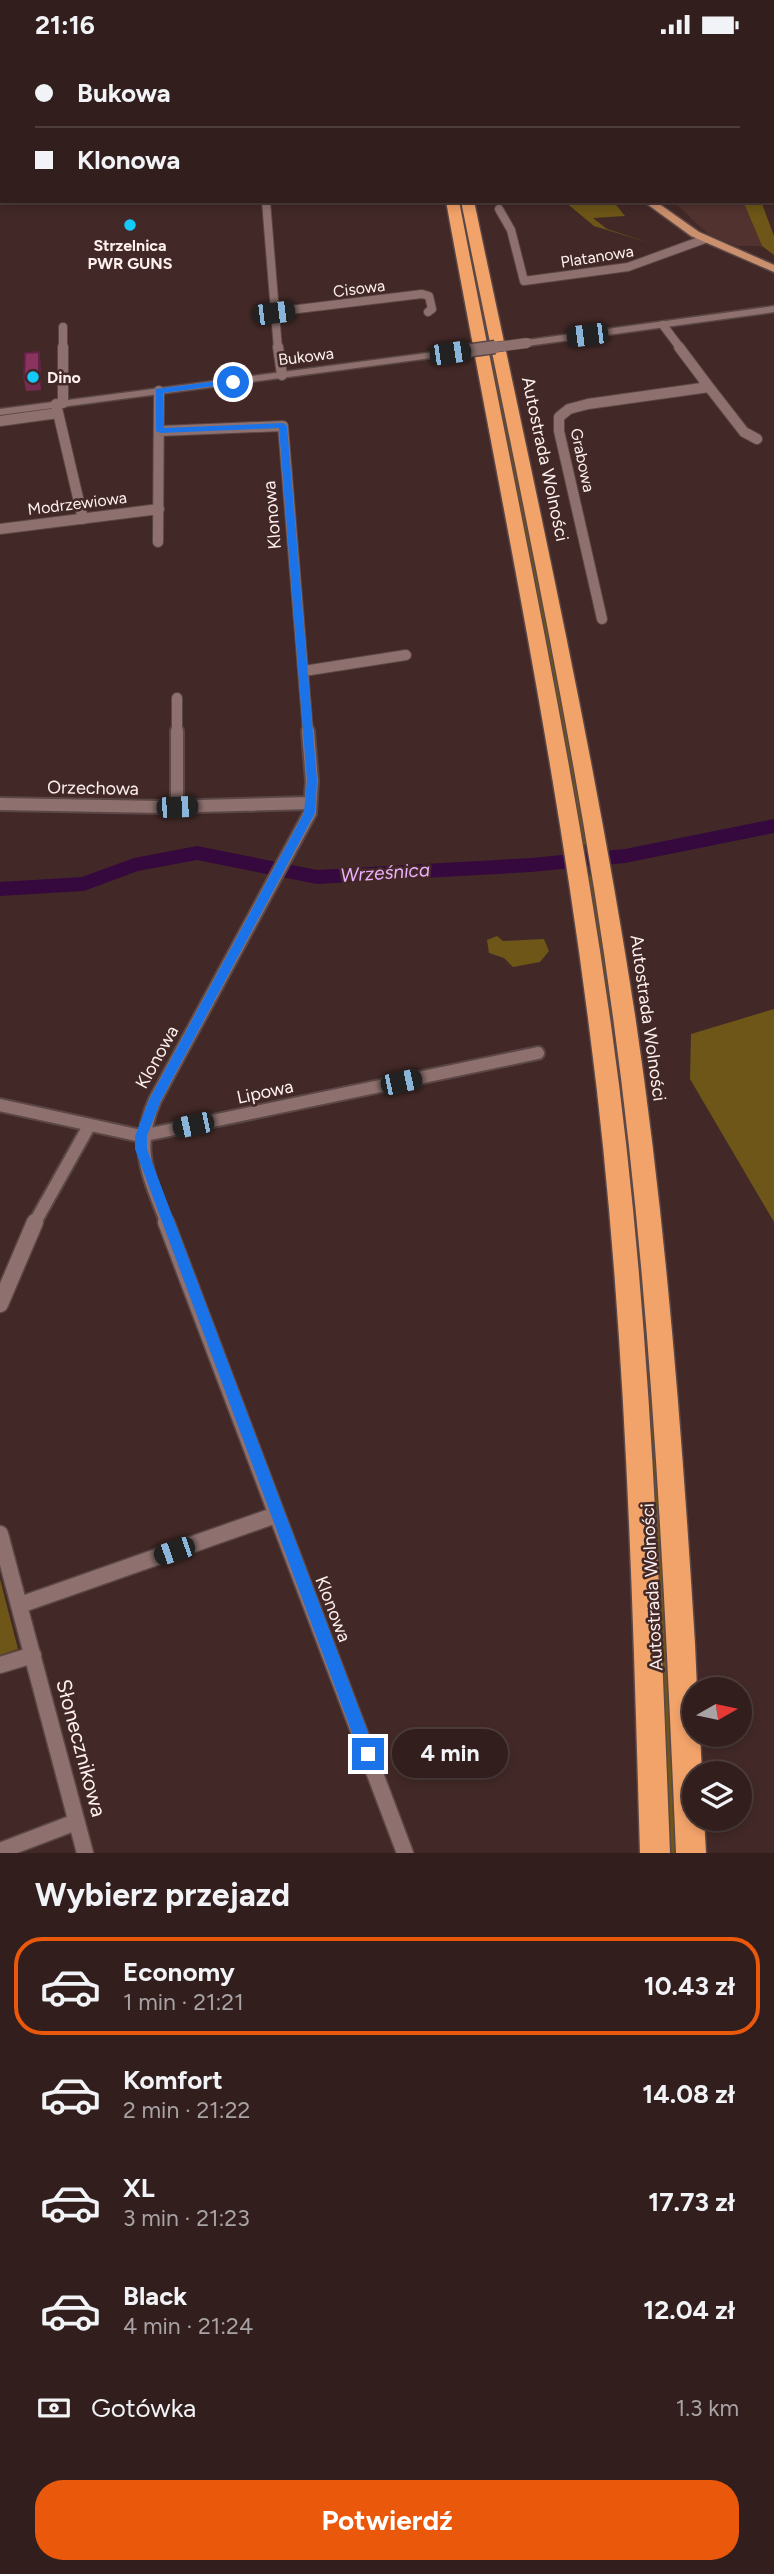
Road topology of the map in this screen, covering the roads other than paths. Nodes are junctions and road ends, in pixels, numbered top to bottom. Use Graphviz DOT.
graph roads {
  1 [pos="266,203"];
  2 [pos="452,203"];
  3 [pos="467,203"];
  4 [pos="651,203"];
  5 [pos="499,209"];
  6 [pos="705,239"];
  7 [pos="774,269"];
  8 [pos="532,280"];
  9 [pos="774,307"];
  10 [pos="428,312"];
  11 [pos="274,313"];
  12 [pos="663,325"];
  13 [pos="63,327"];
  14 [pos="282,375"];
  15 [pos="709,387"];
  16 [pos="159,391"];
  17 [pos="59,407"];
  18 [pos="0,412"];
  19 [pos="0,421"];
  20 [pos="160,431"];
  21 [pos="757,439"];
  22 [pos="159,509"];
  23 [pos="83,519"];
  24 [pos="0,529"];
  25 [pos="159,542"];
  26 [pos="603,619"];
  27 [pos="406,655"];
  28 [pos="304,671"];
  29 [pos="177,698"];
  30 [pos="310,803"];
  31 [pos="0,804"];
  32 [pos="177,807"];
  33 [pos="590,875"];
  34 [pos="538,1053"];
  35 [pos="0,1105"];
  36 [pos="89,1126"];
  37 [pos="141,1136"];
  38 [pos="0,1304"];
  39 [pos="276,1515"];
  40 [pos="0,1534"];
  41 [pos="4,1567"];
  42 [pos="20,1605"];
  43 [pos="33,1655"];
  44 [pos="0,1665"];
  45 [pos="76,1822"];
  46 [pos="0,1851"];
  47 [pos="85,1853"];
  48 [pos="405,1853"];
  49 [pos="655,1853"];
  50 [pos="691,1853"];
  1 -- 11 [label="street"];
  2 -- 33 [label="highway, Autostrada Wolności"];
  3 -- 33 [label="highway, Autostrada Wolności"];
  4 -- 6 [label="main road"];
  5 -- 8 [label="street"];
  6 -- 7 [label="main road"];
  6 -- 8 [label="street, Platanowa"];
  9 -- 12 [label="main road"];
  10 -- 11 [label="street, Cisowa"];
  11 -- 14 [label="street"];
  12 -- 14 [label="main road, Bukowa, bridge"];
  12 -- 15 [label="street"];
  13 -- 17 [label="street"];
  14 -- 16 [label="main road, Bukowa"];
  15 -- 21 [label="street"];
  15 -- 26 [label="street, Grabowa"];
  16 -- 17 [label="main road, Bukowa"];
  16 -- 20 [label="street"];
  17 -- 18 [label="main road, Bukowa"];
  17 -- 19 [label="street"];
  17 -- 23 [label="street"];
  20 -- 22 [label="street"];
  20 -- 28 [label="street, Klonowa"];
  22 -- 23 [label="street, Modrzewiowa"];
  22 -- 25 [label="street"];
  23 -- 24 [label="street, Modrzewiowa"];
  27 -- 28 [label="street"];
  28 -- 30 [label="street, Klonowa"];
  29 -- 32 [label="street"];
  30 -- 32 [label="street, Orzechowa"];
  30 -- 37 [label="street, Klonowa"];
  31 -- 32 [label="street, Orzechowa"];
  33 -- 49 [label="highway, Autostrada Wolności"];
  33 -- 50 [label="highway, Autostrada Wolności"];
  34 -- 37 [label="street, Lipowa"];
  35 -- 36 [label="street, Lipowa"];
  36 -- 37 [label="street, Lipowa"];
  36 -- 38 [label="street"];
  37 -- 39 [label="street, Klonowa"];
  39 -- 42 [label="street"];
  39 -- 48 [label="street, Klonowa"];
  40 -- 41 [label="street, Słonecznikowa"];
  41 -- 42 [label="street, Słonecznikowa"];
  42 -- 43 [label="street, Słonecznikowa"];
  43 -- 44 [label="street"];
  43 -- 45 [label="street, Słonecznikowa"];
  45 -- 46 [label="street"];
  45 -- 47 [label="street, Słonecznikowa"];
}
